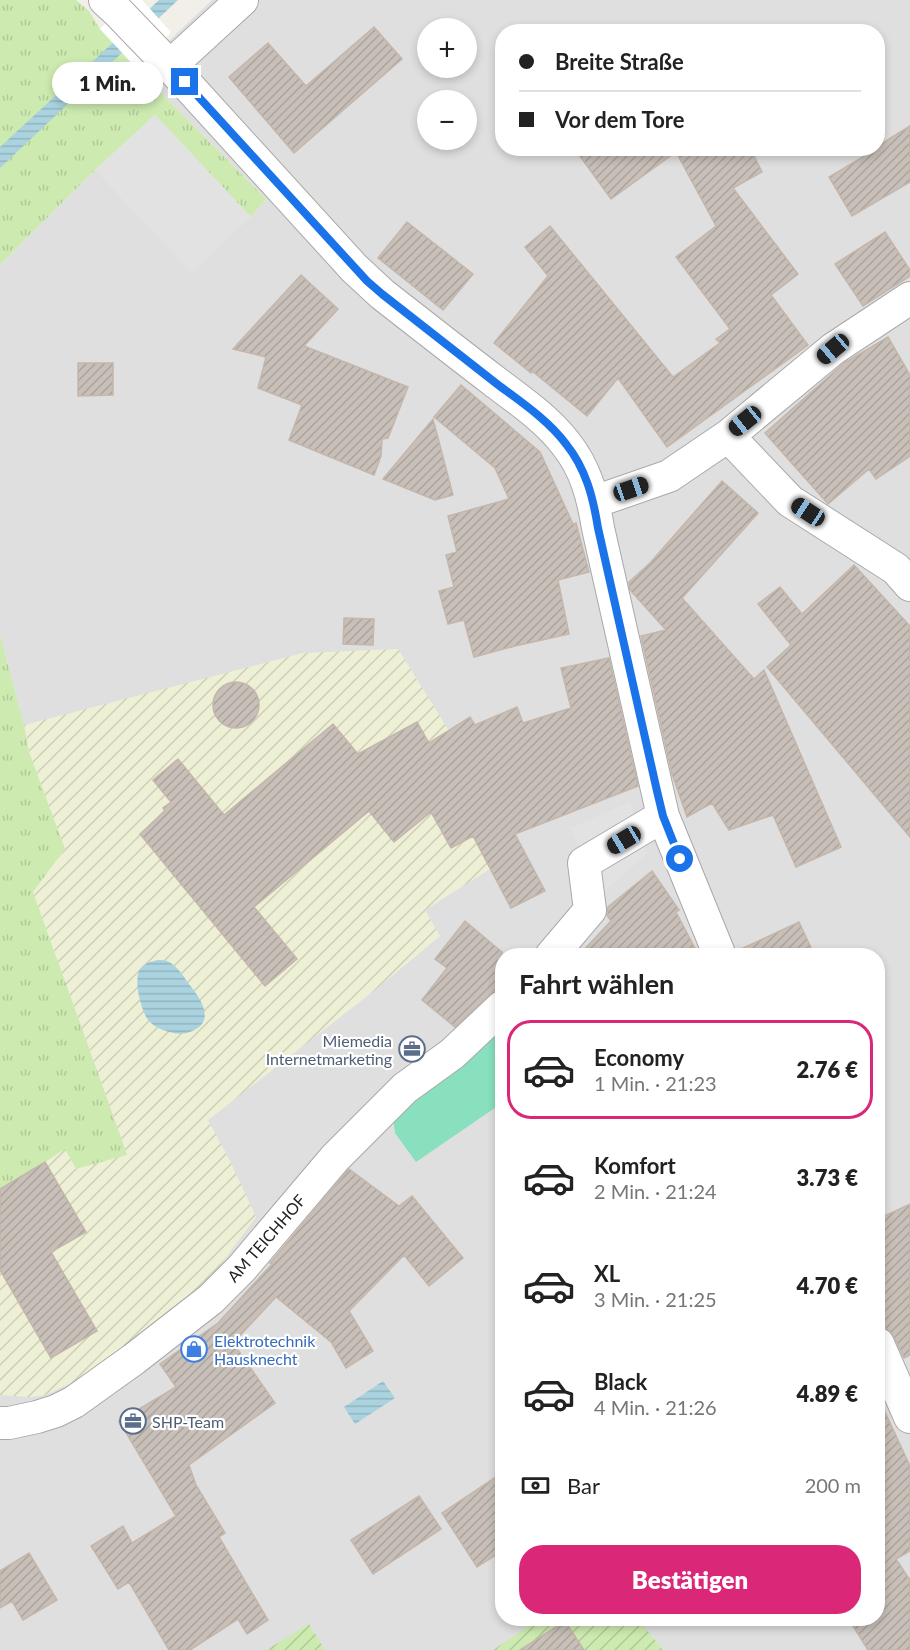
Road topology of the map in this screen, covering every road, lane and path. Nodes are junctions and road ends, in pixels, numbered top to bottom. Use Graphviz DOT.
graph roads {
  1 [pos="242,0"];
  2 [pos="111,5"];
  3 [pos="162,59"];
  4 [pos="910,298"];
  5 [pos="728,436"];
  6 [pos="594,502"];
  7 [pos="910,585"];
  8 [pos="663,816"];
  9 [pos="559,948"];
  10 [pos="717,948"];
  11 [pos="495,1014"];
  12 [pos="885,1353"];
  13 [pos="901,1372"];
  14 [pos="910,1417"];
  15 [pos="0,1423"];
  1 -- 3 [label="street"];
  2 -- 3 [label="street"];
  3 -- 6 [label="street"];
  4 -- 5 [label="street"];
  5 -- 6 [label="street"];
  5 -- 7 [label="street"];
  6 -- 8 [label="street"];
  8 -- 9 [label="street"];
  8 -- 10 [label="street"];
  11 -- 15 [label="street, AM TEICHHOF"];
  12 -- 13 [label="street"];
  13 -- 14 [label="street"];
}
